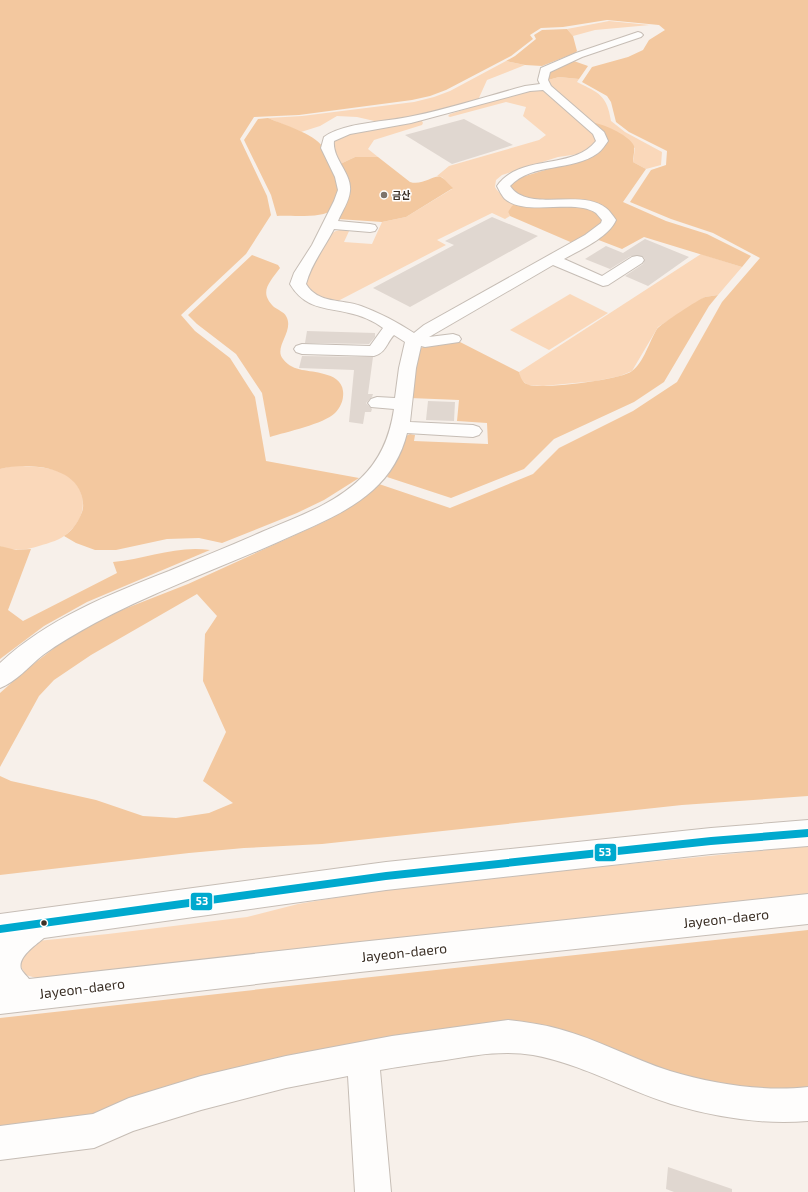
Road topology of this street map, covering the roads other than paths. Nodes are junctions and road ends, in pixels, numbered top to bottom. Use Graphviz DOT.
graph roads {
  1 [pos="638,35"];
  2 [pos="546,86"];
  3 [pos="330,224"];
  4 [pos="370,228"];
  5 [pos="553,259"];
  6 [pos="636,260"];
  7 [pos="394,327"];
  8 [pos="453,339"];
  9 [pos="414,340"];
  10 [pos="302,349"];
  11 [pos="377,403"];
  12 [pos="402,404"];
  13 [pos="399,427"];
  14 [pos="473,432"];
  15 [pos="0,678"];
  16 [pos="808,833"];
  17 [pos="808,909"];
  18 [pos="39,924"];
  19 [pos="0,929"];
  20 [pos="11,996"];
  21 [pos="363,1057"];
  22 [pos="808,1104"];
  23 [pos="0,1143"];
  24 [pos="373,1192"];
  1 -- 2 [label="main road"];
  2 -- 3 [label="main road"];
  2 -- 5 [label="main road"];
  3 -- 4 [label="main road"];
  3 -- 7 [label="main road"];
  5 -- 6 [label="main road"];
  5 -- 9 [label="main road"];
  7 -- 9 [label="main road"];
  7 -- 10 [label="main road"];
  8 -- 9 [label="main road"];
  9 -- 12 [label="main road"];
  11 -- 12 [label="main road"];
  12 -- 13 [label="main road"];
  13 -- 14 [label="main road"];
  13 -- 15 [label="main road"];
  16 -- 18 [label="main road"];
  17 -- 20 [label="main road, Jayeon-daero"];
  18 -- 19 [label="main road"];
  18 -- 20 [label="main road"];
  21 -- 22 [label="main road"];
  21 -- 23 [label="main road"];
  21 -- 24 [label="main road"];
}
